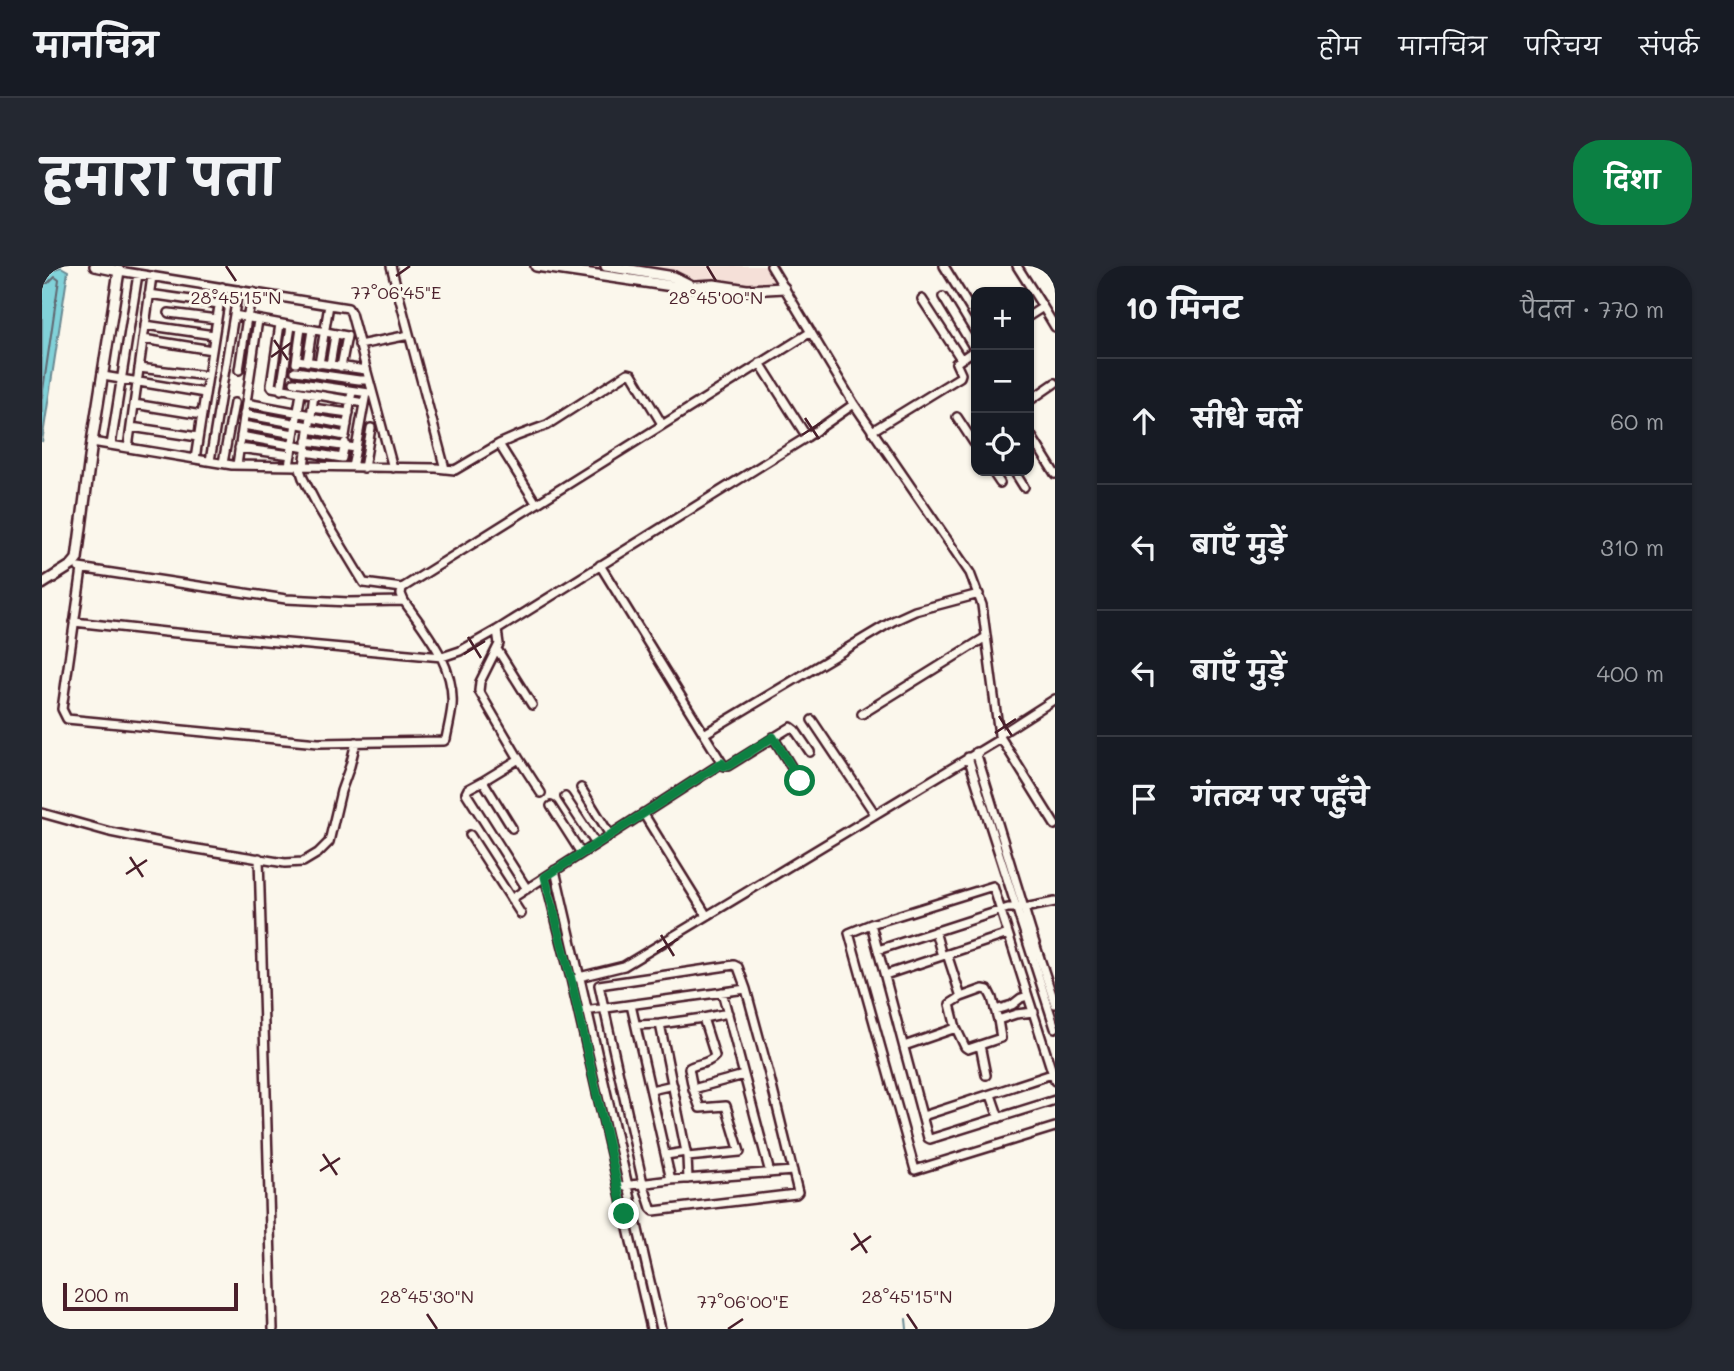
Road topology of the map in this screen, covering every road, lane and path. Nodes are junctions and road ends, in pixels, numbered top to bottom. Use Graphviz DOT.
graph roads {
  1 [pos="95,266"];
  2 [pos="391,266"];
  3 [pos="536,266"];
  4 [pos="606,266"];
  5 [pos="771,266"];
  6 [pos="944,266"];
  7 [pos="1017,266"];
  8 [pos="119,271"];
  9 [pos="138,274"];
  10 [pos="152,276"];
  11 [pos="692,286"];
  12 [pos="222,287"];
  13 [pos="784,288"];
  14 [pos="238,290"];
  15 [pos="253,292"];
  16 [pos="149,294"];
  17 [pos="943,297"];
  18 [pos="922,299"];
  19 [pos="219,304"];
  20 [pos="329,305"];
  21 [pos="1043,307"];
  22 [pos="971,308"];
  23 [pos="169,313"];
  24 [pos="1034,313"];
  25 [pos="234,315"];
  26 [pos="247,317"];
  27 [pos="216,320"];
  28 [pos="258,320"];
  29 [pos="279,324"];
  30 [pos="145,325"];
  31 [pos="291,326"];
  32 [pos="1055,327"];
  33 [pos="301,328"];
  34 [pos="312,330"];
  35 [pos="356,331"];
  36 [pos="811,332"];
  37 [pos="324,333"];
  38 [pos="214,335"];
  39 [pos="335,335"];
  40 [pos="409,335"];
  41 [pos="347,336"];
  42 [pos="143,340"];
  43 [pos="971,342"];
  44 [pos="359,345"];
  45 [pos="212,349"];
  46 [pos="971,353"];
  47 [pos="961,359"];
  48 [pos="297,360"];
  49 [pos="307,362"];
  50 [pos="760,363"];
  51 [pos="319,364"];
  52 [pos="330,365"];
  53 [pos="341,367"];
  54 [pos="139,368"];
  55 [pos="239,370"];
  56 [pos="366,370"];
  57 [pos="295,371"];
  58 [pos="103,376"];
  59 [pos="208,376"];
  60 [pos="121,380"];
  61 [pos="368,380"];
  62 [pos="137,382"];
  63 [pos="293,382"];
  64 [pos="1055,383"];
  65 [pos="281,390"];
  66 [pos="292,391"];
  67 [pos="352,391"];
  68 [pos="205,393"];
  69 [pos="301,393"];
  70 [pos="369,393"];
  71 [pos="314,395"];
  72 [pos="1034,398"];
  73 [pos="350,401"];
  74 [pos="364,402"];
  75 [pos="234,403"];
  76 [pos="246,403"];
  77 [pos="134,404"];
  78 [pos="854,404"];
  79 [pos="298,412"];
  80 [pos="349,413"];
  81 [pos="244,414"];
  82 [pos="202,415"];
  83 [pos="957,417"];
  84 [pos="310,419"];
  85 [pos="296,424"];
  86 [pos="662,424"];
  87 [pos="243,425"];
  88 [pos="347,425"];
  89 [pos="131,427"];
  90 [pos="371,428"];
  91 [pos="872,431"];
  92 [pos="294,433"];
  93 [pos="971,435"];
  94 [pos="241,436"];
  95 [pos="345,436"];
  96 [pos="198,437"];
  97 [pos="807,437"];
  98 [pos="1034,440"];
  99 [pos="92,442"];
  100 [pos="499,444"];
  101 [pos="111,445"];
  102 [pos="292,445"];
  103 [pos="307,447"];
  104 [pos="345,447"];
  105 [pos="128,448"];
  106 [pos="239,448"];
  107 [pos="356,448"];
  108 [pos="291,455"];
  109 [pos="342,458"];
  110 [pos="195,459"];
  111 [pos="210,461"];
  112 [pos="223,463"];
  113 [pos="237,465"];
  114 [pos="289,466"];
  115 [pos="302,466"];
  116 [pos="340,467"];
  117 [pos="352,467"];
  118 [pos="364,468"];
  119 [pos="393,468"];
  120 [pos="445,469"];
  121 [pos="1055,474"];
  122 [pos="996,476"];
  123 [pos="1017,476"];
  124 [pos="1000,482"];
  125 [pos="1024,487"];
  126 [pos="536,503"];
  127 [pos="600,565"];
  128 [pos="77,567"];
  129 [pos="42,584"];
  130 [pos="402,588"];
  131 [pos="979,594"];
  132 [pos="404,601"];
  133 [pos="74,622"];
  134 [pos="498,635"];
  135 [pos="986,637"];
  136 [pos="497,649"];
  137 [pos="442,657"];
  138 [pos="1055,699"];
  139 [pos="531,705"];
  140 [pos="862,714"];
  141 [pos="812,720"];
  142 [pos="704,734"];
  143 [pos="773,737"];
  144 [pos="999,737"];
  145 [pos="356,742"];
  146 [pos="810,752"];
  147 [pos="976,752"];
  148 [pos="968,757"];
  149 [pos="519,759"];
  150 [pos="722,763"];
  151 [pos="483,781"];
  152 [pos="800,781"];
  153 [pos="581,788"];
  154 [pos="541,793"];
  155 [pos="565,797"];
  156 [pos="551,806"];
  157 [pos="42,813"];
  158 [pos="643,813"];
  159 [pos="875,814"];
  160 [pos="1055,825"];
  161 [pos="512,828"];
  162 [pos="470,835"];
  163 [pos="610,835"];
  164 [pos="596,844"];
  165 [pos="581,853"];
  166 [pos="259,858"];
  167 [pos="555,870"];
  168 [pos="545,877"];
  169 [pos="527,888"];
  170 [pos="511,899"];
  171 [pos="1055,902"];
  172 [pos="1020,908"];
  173 [pos="1001,911"];
  174 [pos="521,915"];
  175 [pos="708,916"];
  176 [pos="871,924"];
  177 [pos="935,931"];
  178 [pos="1008,934"];
  179 [pos="878,950"];
  180 [pos="945,955"];
  181 [pos="885,975"];
  182 [pos="581,977"];
  183 [pos="571,979"];
  184 [pos="746,989"];
  185 [pos="722,992"];
  186 [pos="961,996"];
  187 [pos="1028,996"];
  188 [pos="1055,1004"];
  189 [pos="631,1005"];
  190 [pos="603,1009"];
  191 [pos="995,1010"];
  192 [pos="578,1011"];
  193 [pos="587,1011"];
  194 [pos="1034,1012"];
  195 [pos="727,1013"];
  196 [pos="703,1018"];
  197 [pos="998,1020"];
  198 [pos="660,1024"];
  199 [pos="636,1025"];
  200 [pos="957,1028"];
  201 [pos="1055,1028"];
  202 [pos="980,1045"];
  203 [pos="904,1046"];
  204 [pos="744,1075"];
  205 [pos="986,1075"];
  206 [pos="1054,1077"];
  207 [pos="673,1085"];
  208 [pos="694,1089"];
  209 [pos="651,1090"];
  210 [pos="991,1094"];
  211 [pos="1055,1100"];
  212 [pos="923,1116"];
  213 [pos="999,1118"];
  214 [pos="1055,1127"];
  215 [pos="686,1154"];
  216 [pos="666,1155"];
  217 [pos="793,1171"];
  218 [pos="770,1173"];
  219 [pos="688,1179"];
  220 [pos="671,1180"];
  221 [pos="643,1183"];
  222 [pos="628,1185"];
  223 [pos="618,1186"];
  224 [pos="273,1329"];
  225 [pos="651,1329"];
  226 [pos="661,1329"];
  1 -- 8 [label="street"];
  2 -- 40 [label="street"];
  3 -- 11 [label="street"];
  4 -- 11 [label="street"];
  5 -- 13 [label="street"];
  6 -- 22 [label="street"];
  7 -- 21 [label="street"];
  8 -- 9 [label="street"];
  8 -- 58 [label="street"];
  9 -- 10 [label="street"];
  9 -- 60 [label="street"];
  10 -- 12 [label="street"];
  10 -- 16 [label="street"];
  11 -- 13 [label="street"];
  12 -- 14 [label="street"];
  12 -- 19 [label="street"];
  13 -- 36 [label="street"];
  14 -- 15 [label="street"];
  14 -- 25 [label="street"];
  15 -- 20 [label="street"];
  15 -- 26 [label="street"];
  16 -- 19 [label="street"];
  16 -- 30 [label="street"];
  17 -- 43 [label="street"];
  18 -- 47 [label="street"];
  19 -- 27 [label="street"];
  20 -- 35 [label="street"];
  20 -- 37 [label="street"];
  21 -- 24 [label="street"];
  21 -- 32 [label="street"];
  23 -- 27 [label="street"];
  25 -- 26 [label="street"];
  25 -- 111 [label="street"];
  26 -- 28 [label="street"];
  26 -- 55 [label="street"];
  27 -- 38 [label="street"];
  28 -- 29 [label="street"];
  28 -- 76 [label="street"];
  29 -- 31 [label="street"];
  29 -- 65 [label="street"];
  30 -- 38 [label="street"];
  30 -- 42 [label="street"];
  31 -- 33 [label="street"];
  31 -- 65 [label="street"];
  33 -- 34 [label="street"];
  33 -- 48 [label="street"];
  34 -- 37 [label="street"];
  34 -- 49 [label="street"];
  35 -- 41 [label="street"];
  35 -- 44 [label="street"];
  36 -- 50 [label="street"];
  36 -- 78 [label="street"];
  37 -- 39 [label="street"];
  37 -- 51 [label="street"];
  38 -- 45 [label="street"];
  39 -- 41 [label="street"];
  39 -- 52 [label="street"];
  40 -- 44 [label="street"];
  40 -- 120 [label="street"];
  41 -- 53 [label="street"];
  42 -- 45 [label="street"];
  42 -- 54 [label="street"];
  44 -- 56 [label="street"];
  45 -- 59 [label="street"];
  46 -- 47 [label="street"];
  47 -- 91 [label="street"];
  48 -- 49 [label="street"];
  48 -- 57 [label="street"];
  49 -- 51 [label="street"];
  50 -- 86 [label="street"];
  50 -- 97 [label="street"];
  51 -- 52 [label="street"];
  52 -- 53 [label="street"];
  53 -- 56 [label="street"];
  54 -- 59 [label="street"];
  54 -- 62 [label="street"];
  56 -- 61 [label="street"];
  57 -- 61 [label="street"];
  57 -- 63 [label="street"];
  58 -- 60 [label="street"];
  58 -- 99 [label="street"];
  59 -- 68 [label="street"];
  60 -- 62 [label="street"];
  60 -- 101 [label="street"];
  61 -- 70 [label="street"];
  62 -- 68 [label="street"];
  62 -- 77 [label="street"];
  63 -- 66 [label="street"];
  63 -- 67 [label="street"];
  64 -- 72 [label="street"];
  65 -- 66 [label="street"];
  66 -- 69 [label="street"];
  67 -- 70 [label="street"];
  67 -- 73 [label="street"];
  68 -- 82 [label="street"];
  69 -- 71 [label="street"];
  69 -- 79 [label="street"];
  70 -- 74 [label="street"];
  70 -- 119 [label="street"];
  71 -- 73 [label="street"];
  71 -- 84 [label="street"];
  73 -- 74 [label="street"];
  73 -- 80 [label="street"];
  74 -- 107 [label="street"];
  75 -- 112 [label="street"];
  76 -- 79 [label="street"];
  76 -- 81 [label="street"];
  77 -- 82 [label="street"];
  77 -- 89 [label="street"];
  78 -- 91 [label="street"];
  78 -- 97 [label="street"];
  79 -- 84 [label="street"];
  79 -- 85 [label="street"];
  80 -- 84 [label="street"];
  80 -- 88 [label="street"];
  81 -- 85 [label="street"];
  81 -- 87 [label="street"];
  82 -- 96 [label="street"];
  83 -- 93 [label="street"];
  84 -- 85 [label="street"];
  84 -- 88 [label="street"];
  84 -- 95 [label="street"];
  84 -- 103 [label="street"];
  85 -- 92 [label="street"];
  86 -- 100 [label="street"];
  86 -- 126 [label="street"];
  87 -- 92 [label="street"];
  87 -- 94 [label="street"];
  88 -- 95 [label="street"];
  89 -- 96 [label="street"];
  89 -- 105 [label="street"];
  90 -- 118 [label="street"];
  91 -- 131 [label="street"];
  92 -- 102 [label="street"];
  94 -- 102 [label="street"];
  94 -- 106 [label="street"];
  95 -- 104 [label="street"];
  96 -- 110 [label="street"];
  97 -- 127 [label="street"];
  98 -- 121 [label="street"];
  99 -- 101 [label="street"];
  99 -- 128 [label="street"];
  100 -- 120 [label="street"];
  100 -- 126 [label="street"];
  101 -- 105 [label="street"];
  102 -- 103 [label="street"];
  102 -- 108 [label="street"];
  103 -- 104 [label="street"];
  103 -- 109 [label="street"];
  103 -- 115 [label="street"];
  104 -- 107 [label="street"];
  104 -- 109 [label="street"];
  105 -- 110 [label="street"];
  106 -- 108 [label="street"];
  106 -- 113 [label="street"];
  107 -- 117 [label="street"];
  108 -- 114 [label="street"];
  109 -- 116 [label="street"];
  110 -- 111 [label="street"];
  111 -- 112 [label="street"];
  112 -- 113 [label="street"];
  113 -- 114 [label="street"];
  114 -- 115 [label="street"];
  115 -- 116 [label="street"];
  115 -- 130 [label="street"];
  116 -- 117 [label="street"];
  117 -- 118 [label="street"];
  118 -- 119 [label="street"];
  119 -- 120 [label="street"];
  122 -- 124 [label="street"];
  123 -- 125 [label="street"];
  126 -- 130 [label="street"];
  127 -- 134 [label="street"];
  127 -- 142 [label="street"];
  128 -- 129 [label="street"];
  128 -- 132 [label="street"];
  128 -- 133 [label="street"];
  130 -- 132 [label="street"];
  131 -- 135 [label="street"];
  131 -- 142 [label="street"];
  132 -- 137 [label="street"];
  133 -- 137 [label="street"];
  133 -- 145 [label="street"];
  134 -- 136 [label="street"];
  134 -- 137 [label="street"];
  135 -- 140 [label="street"];
  135 -- 144 [label="street"];
  136 -- 139 [label="street"];
  136 -- 149 [label="street"];
  137 -- 145 [label="street"];
  138 -- 144 [label="street"];
  141 -- 159 [label="street"];
  142 -- 150 [label="street"];
  143 -- 146 [label="street"];
  143 -- 150 [label="street"];
  143 -- 152 [label="street"];
  144 -- 147 [label="street"];
  144 -- 160 [label="street"];
  145 -- 166 [label="street"];
  147 -- 148 [label="street"];
  147 -- 172 [label="street"];
  148 -- 159 [label="street"];
  148 -- 172 [label="street"];
  149 -- 151 [label="street"];
  149 -- 154 [label="street"];
  150 -- 158 [label="street"];
  151 -- 161 [label="street"];
  151 -- 169 [label="street"];
  153 -- 163 [label="street"];
  155 -- 164 [label="street"];
  156 -- 165 [label="street"];
  157 -- 166 [label="street"];
  158 -- 163 [label="street"];
  158 -- 175 [label="street"];
  159 -- 175 [label="street"];
  162 -- 170 [label="street"];
  163 -- 164 [label="street"];
  164 -- 165 [label="street"];
  165 -- 167 [label="street"];
  166 -- 224 [label="street"];
  167 -- 168 [label="street"];
  167 -- 182 [label="street"];
  168 -- 169 [label="street"];
  168 -- 183 [label="street"];
  169 -- 170 [label="street"];
  170 -- 174 [label="street"];
  171 -- 172 [label="street"];
  172 -- 173 [label="street"];
  172 -- 188 [label="street"];
  172 -- 201 [label="street"];
  173 -- 176 [label="street"];
  173 -- 177 [label="street"];
  173 -- 178 [label="street"];
  175 -- 182 [label="street"];
  176 -- 179 [label="street"];
  176 -- 214 [label="street"];
  177 -- 179 [label="street"];
  177 -- 180 [label="street"];
  178 -- 180 [label="street"];
  178 -- 187 [label="street"];
  179 -- 181 [label="street"];
  180 -- 181 [label="street"];
  180 -- 186 [label="street"];
  181 -- 203 [label="street"];
  182 -- 183 [label="street"];
  182 -- 193 [label="street"];
  183 -- 192 [label="street"];
  184 -- 185 [label="street"];
  184 -- 190 [label="street"];
  184 -- 217 [label="street"];
  185 -- 189 [label="street"];
  185 -- 195 [label="street"];
  186 -- 191 [label="street"];
  186 -- 200 [label="street"];
  187 -- 191 [label="street"];
  187 -- 194 [label="street"];
  189 -- 190 [label="street"];
  189 -- 199 [label="street"];
  190 -- 193 [label="street"];
  190 -- 221 [label="street"];
  191 -- 197 [label="street"];
  192 -- 193 [label="street"];
  192 -- 223 [label="street"];
  193 -- 222 [label="street"];
  194 -- 197 [label="street"];
  194 -- 206 [label="street"];
  195 -- 196 [label="street"];
  195 -- 204 [label="street"];
  196 -- 198 [label="street"];
  196 -- 208 [label="street"];
  197 -- 202 [label="street"];
  198 -- 199 [label="street"];
  198 -- 207 [label="street"];
  199 -- 209 [label="street"];
  200 -- 202 [label="street"];
  200 -- 203 [label="street"];
  202 -- 205 [label="street"];
  203 -- 212 [label="street"];
  204 -- 208 [label="street"];
  204 -- 218 [label="street"];
  206 -- 210 [label="street"];
  207 -- 209 [label="street"];
  207 -- 215 [label="street"];
  208 -- 215 [label="street"];
  209 -- 216 [label="street"];
  210 -- 212 [label="street"];
  210 -- 213 [label="street"];
  211 -- 213 [label="street"];
  212 -- 213 [label="street"];
  215 -- 216 [label="street"];
  215 -- 219 [label="street"];
  216 -- 220 [label="street"];
  217 -- 218 [label="street"];
  217 -- 221 [label="street"];
  218 -- 219 [label="street"];
  219 -- 220 [label="street"];
  220 -- 221 [label="street"];
  221 -- 222 [label="street"];
  222 -- 223 [label="street"];
  222 -- 226 [label="street"];
  223 -- 225 [label="street"];
}
